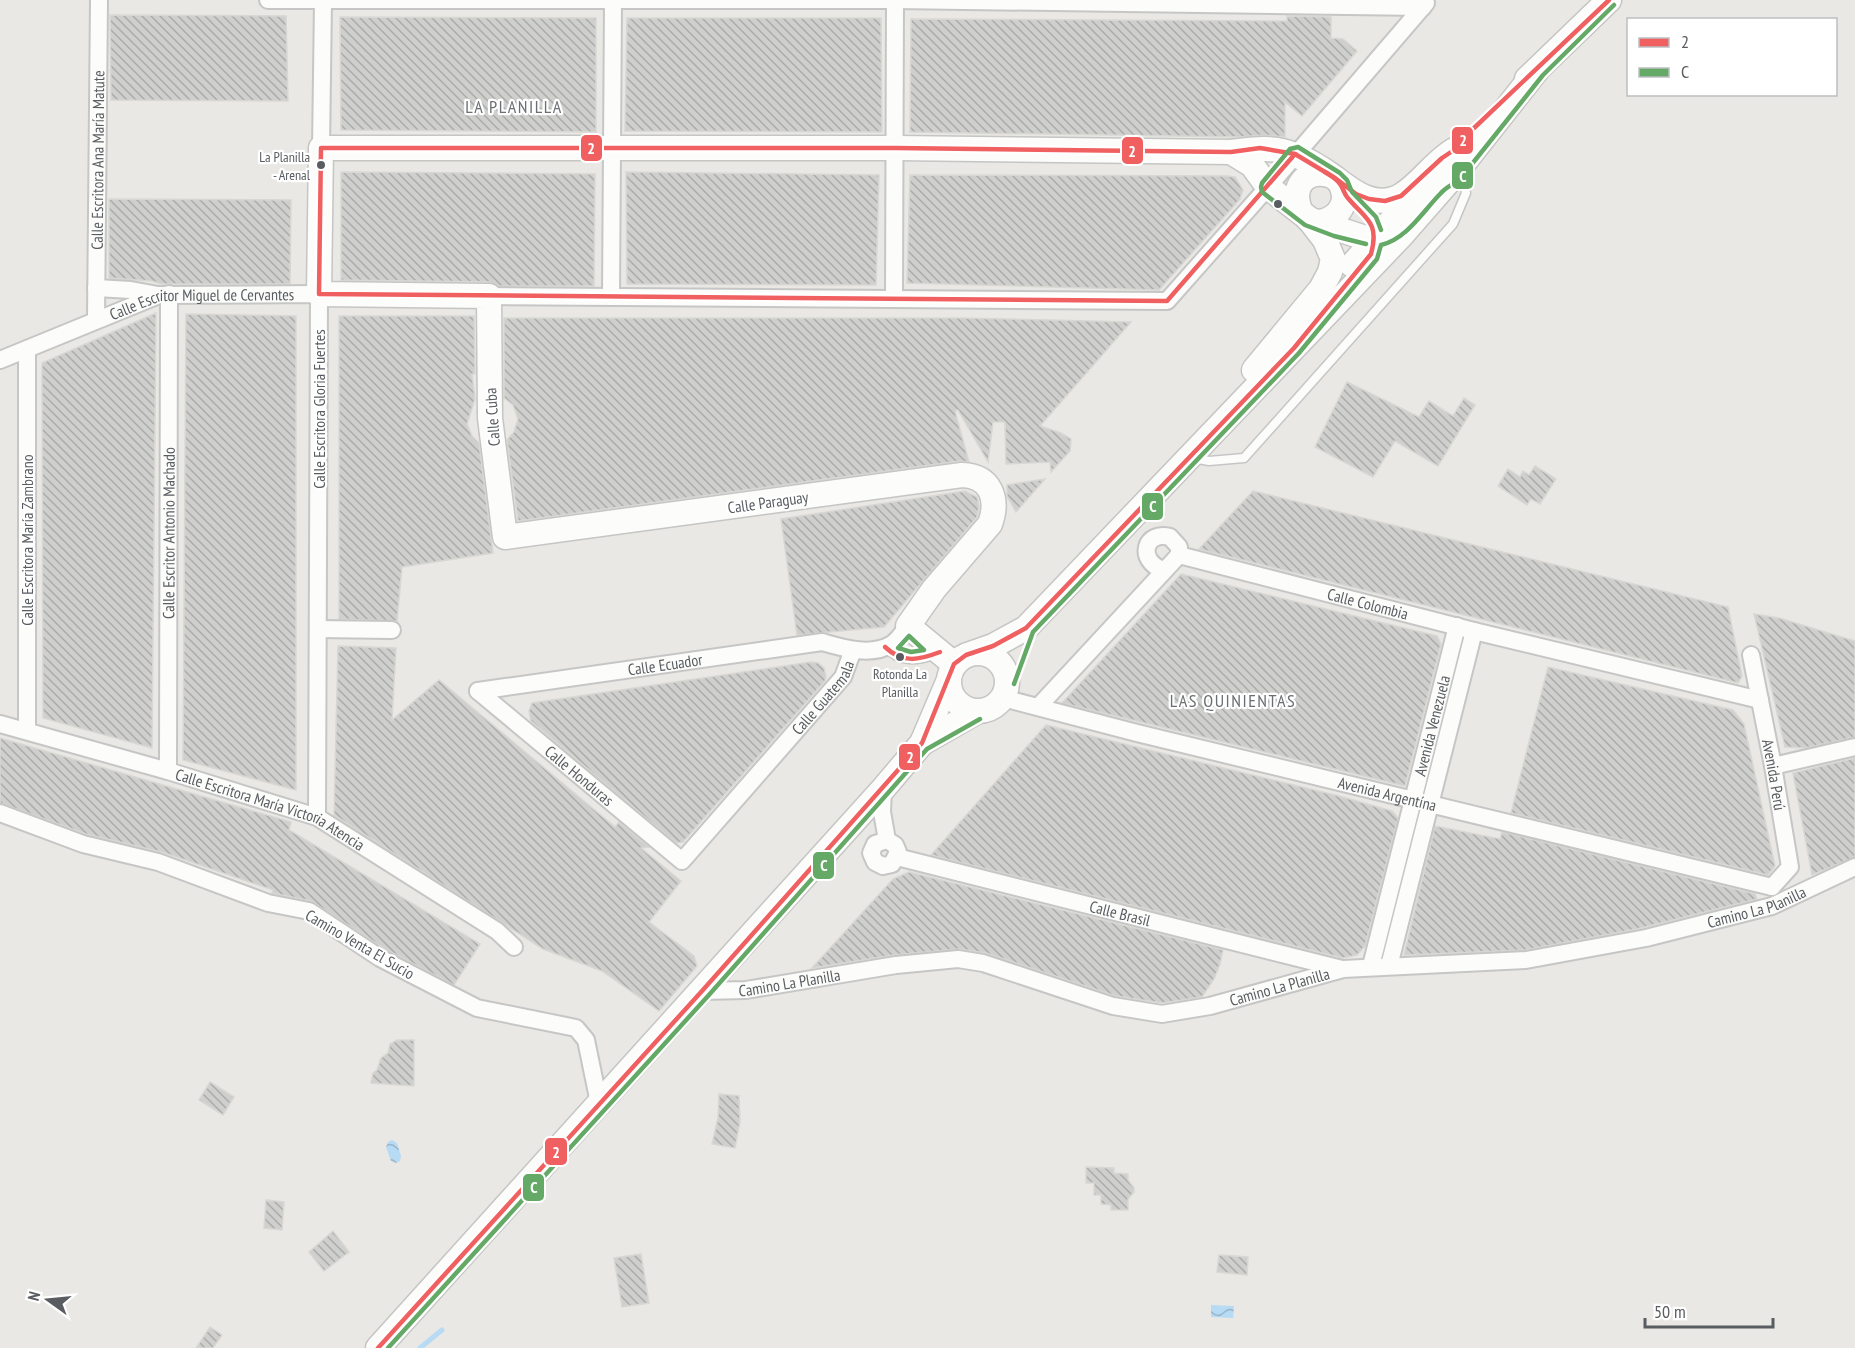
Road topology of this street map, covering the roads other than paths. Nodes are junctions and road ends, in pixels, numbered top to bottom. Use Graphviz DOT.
graph roads {
  1 [pos="99,0"];
  2 [pos="267,0"];
  3 [pos="614,0"];
  4 [pos="895,0"];
  5 [pos="1610,0"];
  6 [pos="323,1"];
  7 [pos="1426,4"];
  8 [pos="321,148"];
  9 [pos="614,148"];
  10 [pos="896,148"];
  11 [pos="1231,152"];
  12 [pos="1295,154"];
  13 [pos="1457,164"];
  14 [pos="1338,184"];
  15 [pos="1268,187"];
  16 [pos="1309,217"];
  17 [pos="1375,239"];
  18 [pos="96,288"];
  19 [pos="164,294"];
  20 [pos="319,294"];
  21 [pos="489,296"];
  22 [pos="611,297"];
  23 [pos="894,299"];
  24 [pos="96,320"];
  25 [pos="1294,348"];
  26 [pos="27,349"];
  27 [pos="0,360"];
  28 [pos="1231,399"];
  29 [pos="1189,457"];
  30 [pos="1143,504"];
  31 [pos="506,537"];
  32 [pos="1179,555"];
  33 [pos="1163,570"];
  34 [pos="908,626"];
  35 [pos="1457,626"];
  36 [pos="1026,628"];
  37 [pos="318,629"];
  38 [pos="392,630"];
  39 [pos="1474,631"];
  40 [pos="885,647"];
  41 [pos="853,650"];
  42 [pos="1751,655"];
  43 [pos="954,663"];
  44 [pos="1005,690"];
  45 [pos="478,691"];
  46 [pos="1760,700"];
  47 [pos="1038,707"];
  48 [pos="976,712"];
  49 [pos="0,724"];
  50 [pos="27,731"];
  51 [pos="922,743"];
  52 [pos="1855,747"];
  53 [pos="1773,766"];
  54 [pos="168,771"];
  55 [pos="883,789"];
  56 [pos="1421,802"];
  57 [pos="0,813"];
  58 [pos="317,817"];
  59 [pos="887,840"];
  60 [pos="897,857"];
  61 [pos="682,861"];
  62 [pos="1855,867"];
  63 [pos="1772,887"];
  64 [pos="1772,906"];
  65 [pos="514,947"];
  66 [pos="1371,966"];
  67 [pos="1389,966"];
  68 [pos="1343,969"];
  69 [pos="702,991"];
  70 [pos="599,1102"];
  71 [pos="378,1348"];
  1 -- 18 [label="street, Calle Escritora Ana María Matute"];
  2 -- 6 [label="street"];
  3 -- 4 [label="street"];
  3 -- 6 [label="street"];
  3 -- 9 [label="street"];
  4 -- 7 [label="street"];
  4 -- 10 [label="street"];
  5 -- 13 [label="main road"];
  6 -- 8 [label="street, Calle Escritora Gloria Fuertes"];
  7 -- 12 [label="street, Calle Escritor Miguel de Cervantes"];
  8 -- 9 [label="main road"];
  8 -- 20 [label="main road, Calle Escritora Gloria Fuertes"];
  9 -- 10 [label="main road"];
  9 -- 22 [label="street"];
  10 -- 11 [label="main road"];
  10 -- 23 [label="street"];
  11 -- 12 [label="main road"];
  11 -- 15 [label="main road"];
  12 -- 14 [label="main road"];
  12 -- 15 [label="street, Calle Escritor Miguel de Cervantes"];
  13 -- 14 [label="main road"];
  13 -- 17 [label="main road"];
  13 -- 25 [label="main road"];
  13 -- 29 [label="lane"];
  14 -- 16 [label="main road"];
  14 -- 16 [label="main road"];
  14 -- 17 [label="main road"];
  15 -- 16 [label="main road"];
  15 -- 23 [label="street, Calle Escritor Miguel de Cervantes"];
  16 -- 17 [label="main road"];
  16 -- 28 [label="main road"];
  17 -- 25 [label="main road"];
  17 -- 28 [label="main road"];
  18 -- 19 [label="street"];
  18 -- 24 [label="street, Calle Escritora Ana María Matute"];
  19 -- 20 [label="street, Calle Escritor Miguel de Cervantes"];
  19 -- 24 [label="street, Calle Escritor Miguel de Cervantes"];
  19 -- 54 [label="street, Calle Escritor Antonio Machado"];
  20 -- 21 [label="main road, Calle Escritor Miguel de Cervantes"];
  20 -- 37 [label="street, Calle Escritora Gloria Fuertes"];
  21 -- 22 [label="street, Calle Escritor Miguel de Cervantes"];
  21 -- 31 [label="main road, Calle Cuba"];
  22 -- 23 [label="street, Calle Escritor Miguel de Cervantes"];
  24 -- 26 [label="street, Calle Escritor Miguel de Cervantes"];
  25 -- 29 [label="main road"];
  26 -- 27 [label="street, Calle Escritor Miguel de Cervantes"];
  26 -- 50 [label="street, Calle Escritora María Zambrano"];
  28 -- 30 [label="main road"];
  29 -- 30 [label="main road"];
  30 -- 36 [label="main road"];
  31 -- 34 [label="main road, Calle Paraguay"];
  32 -- 33 [label="street"];
  32 -- 33 [label="street"];
  32 -- 35 [label="street, Calle Colombia"];
  33 -- 47 [label="street"];
  34 -- 40 [label="street"];
  34 -- 43 [label="main road"];
  35 -- 39 [label="street, Calle Colombia"];
  35 -- 56 [label="street, Avenida Venezuela"];
  36 -- 43 [label="main road"];
  36 -- 44 [label="main road"];
  37 -- 38 [label="street"];
  37 -- 58 [label="street, Calle Escritora Gloria Fuertes"];
  39 -- 46 [label="street, Calle Colombia"];
  39 -- 56 [label="street, Avenida Venezuela"];
  40 -- 41 [label="street, Calle Guatemala"];
  40 -- 43 [label="lane"];
  41 -- 45 [label="street, Calle Ecuador"];
  41 -- 61 [label="street, Calle Guatemala"];
  42 -- 46 [label="street, Avenida Perú"];
  43 -- 44 [label="main road"];
  43 -- 48 [label="main road"];
  43 -- 51 [label="main road"];
  44 -- 47 [label="street, Avenida Argentína"];
  44 -- 48 [label="main road"];
  45 -- 61 [label="street, Calle Honduras"];
  46 -- 53 [label="street, Avenida Perú"];
  47 -- 56 [label="street, Avenida Argentína"];
  48 -- 51 [label="main road"];
  49 -- 50 [label="street, Calle Escritora María Victoria Atencia"];
  50 -- 54 [label="street, Calle Escritora María Victoria Atencia"];
  51 -- 55 [label="main road"];
  52 -- 53 [label="street"];
  53 -- 63 [label="street, Avenida Perú"];
  54 -- 58 [label="street, Calle Escritora María Victoria Atencia"];
  55 -- 59 [label="street"];
  55 -- 69 [label="main road"];
  56 -- 63 [label="street, Avenida Argentína"];
  56 -- 66 [label="street, Avenida Venezuela"];
  56 -- 67 [label="street, Avenida Venezuela"];
  57 -- 70 [label="street, Camino Venta El Sucio"];
  58 -- 65 [label="street, Calle Escritora María Victoria Atencia"];
  59 -- 60 [label="street"];
  59 -- 60 [label="street"];
  60 -- 68 [label="street, Calle Brasil"];
  62 -- 64 [label="street, Camino La Planilla"];
  63 -- 64 [label="street"];
  64 -- 67 [label="street, Camino La Planilla"];
  66 -- 67 [label="street, Camino La Planilla"];
  66 -- 68 [label="street, Camino La Planilla"];
  68 -- 69 [label="street, Camino La Planilla"];
  69 -- 70 [label="main road"];
  70 -- 71 [label="main road"];
}
